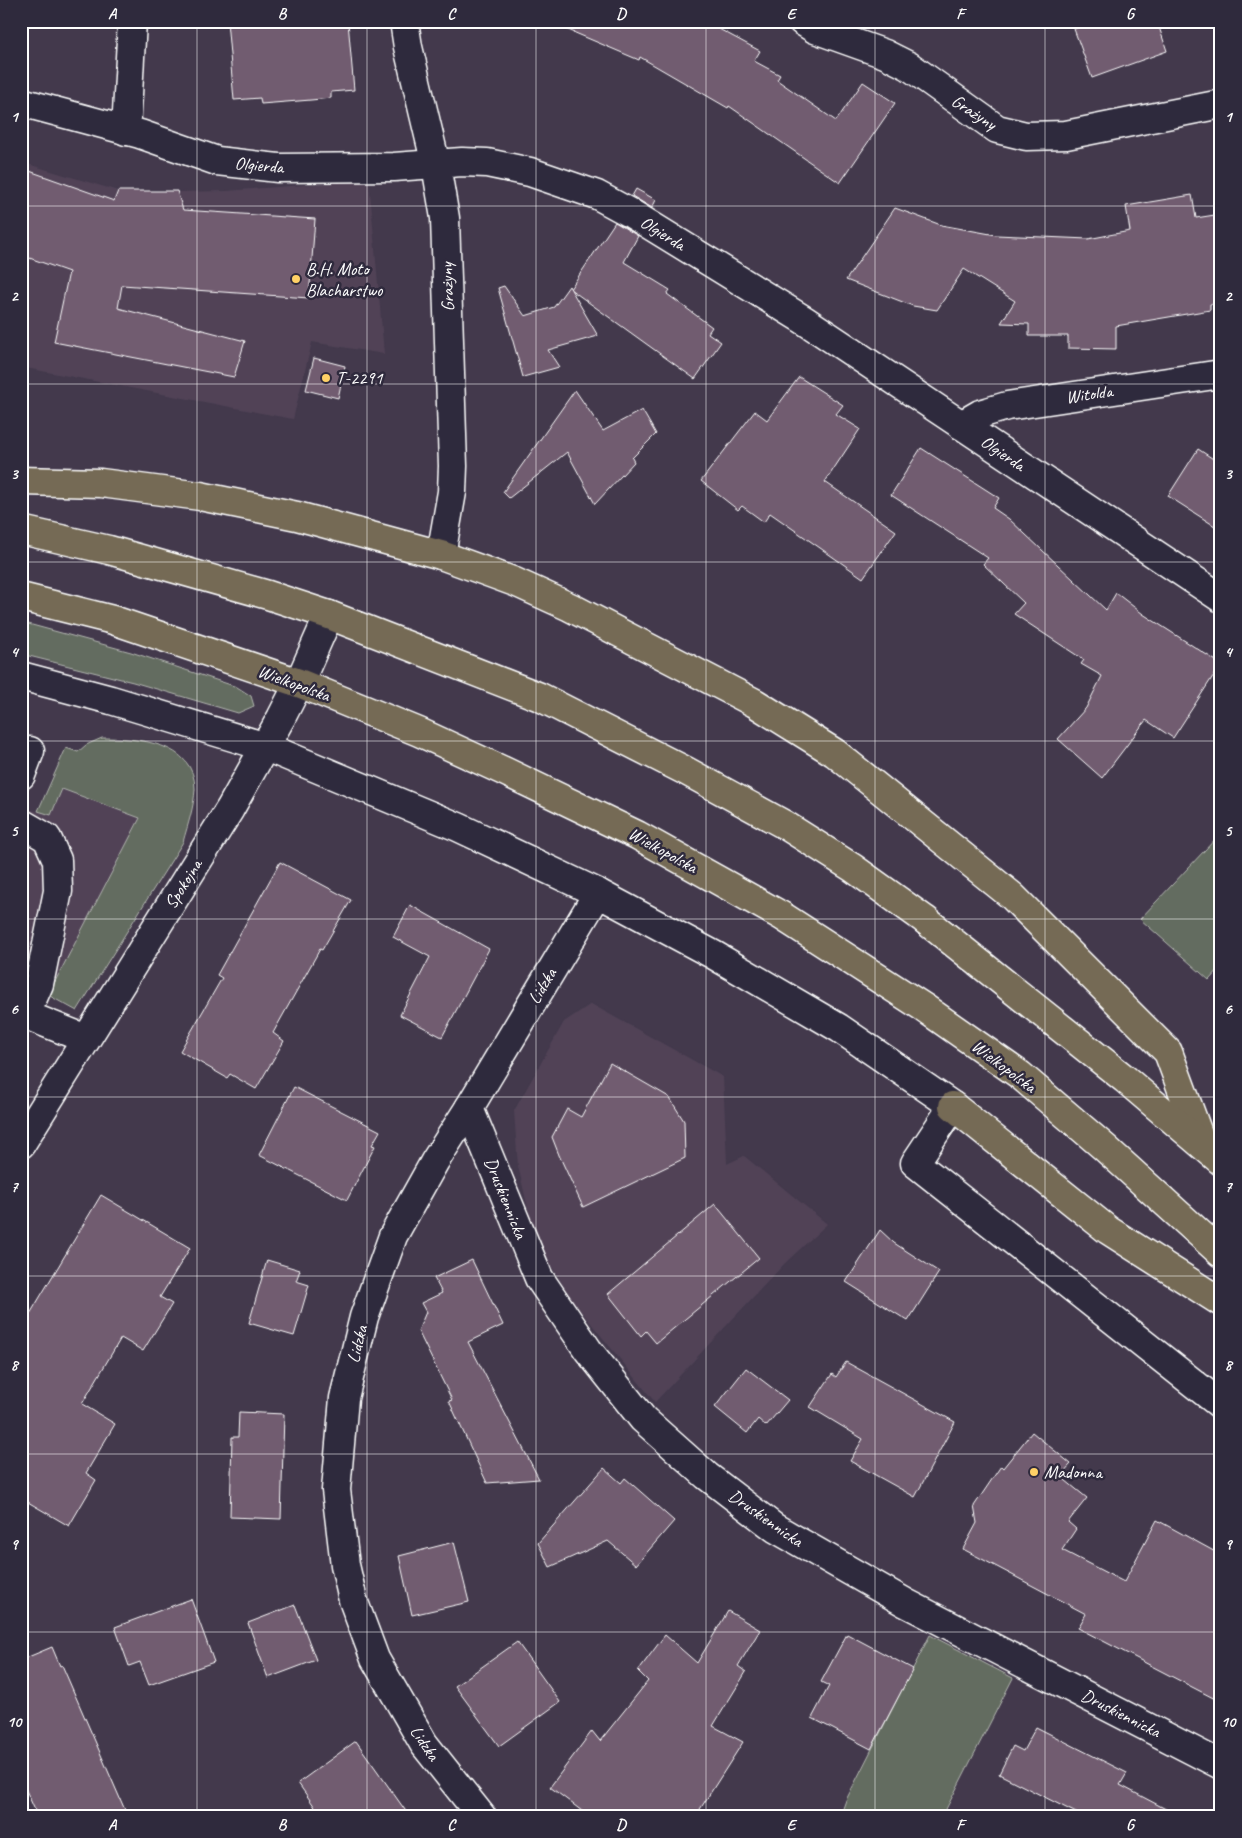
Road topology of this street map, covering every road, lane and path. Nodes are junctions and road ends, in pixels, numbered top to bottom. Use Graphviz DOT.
graph roads {
  1 [pos="132,21"];
  2 [pos="404,21"];
  3 [pos="802,21"];
  4 [pos="21,102"];
  5 [pos="1221,104"];
  6 [pos="126,131"];
  7 [pos="436,165"];
  8 [pos="1221,374"];
  9 [pos="961,426"];
  10 [pos="21,481"];
  11 [pos="21,530"];
  12 [pos="442,555"];
  13 [pos="21,597"];
  14 [pos="1221,598"];
  15 [pos="329,615"];
  16 [pos="21,676"];
  17 [pos="299,683"];
  18 [pos="266,747"];
  19 [pos="21,823"];
  20 [pos="598,893"];
  21 [pos="23,1013"];
  22 [pos="86,1039"];
  23 [pos="953,1106"];
  24 [pos="469,1108"];
  25 [pos="21,1144"];
  26 [pos="1211,1153"];
  27 [pos="1221,1253"];
  28 [pos="1221,1302"];
  29 [pos="1221,1405"];
  30 [pos="1221,1765"];
  31 [pos="482,1817"];
  1 -- 6 [label="street"];
  2 -- 7 [label="street, Grażyny"];
  3 -- 5 [label="street, Grażyny"];
  4 -- 6 [label="street, Olgierda"];
  6 -- 7 [label="street, Olgierda"];
  7 -- 9 [label="street, Olgierda"];
  7 -- 12 [label="street, Grażyny"];
  8 -- 9 [label="street, Witolda"];
  9 -- 14 [label="street, Olgierda"];
  10 -- 12 [label="main road"];
  11 -- 15 [label="main road"];
  12 -- 26 [label="main road"];
  13 -- 17 [label="main road, Wielkopolska"];
  15 -- 17 [label="street, Spokojna"];
  15 -- 26 [label="main road"];
  16 -- 18 [label="street"];
  17 -- 18 [label="street, Spokojna"];
  17 -- 27 [label="main road, Wielkopolska"];
  18 -- 20 [label="street"];
  18 -- 22 [label="street, Spokojna"];
  19 -- 21 [label="street"];
  20 -- 23 [label="street"];
  20 -- 24 [label="street, Lidzka"];
  21 -- 22 [label="street"];
  22 -- 25 [label="street, Spokojna"];
  23 -- 28 [label="main road"];
  23 -- 29 [label="street"];
  24 -- 30 [label="street, Druskiennicka"];
  24 -- 31 [label="street, Lidzka"];
}
